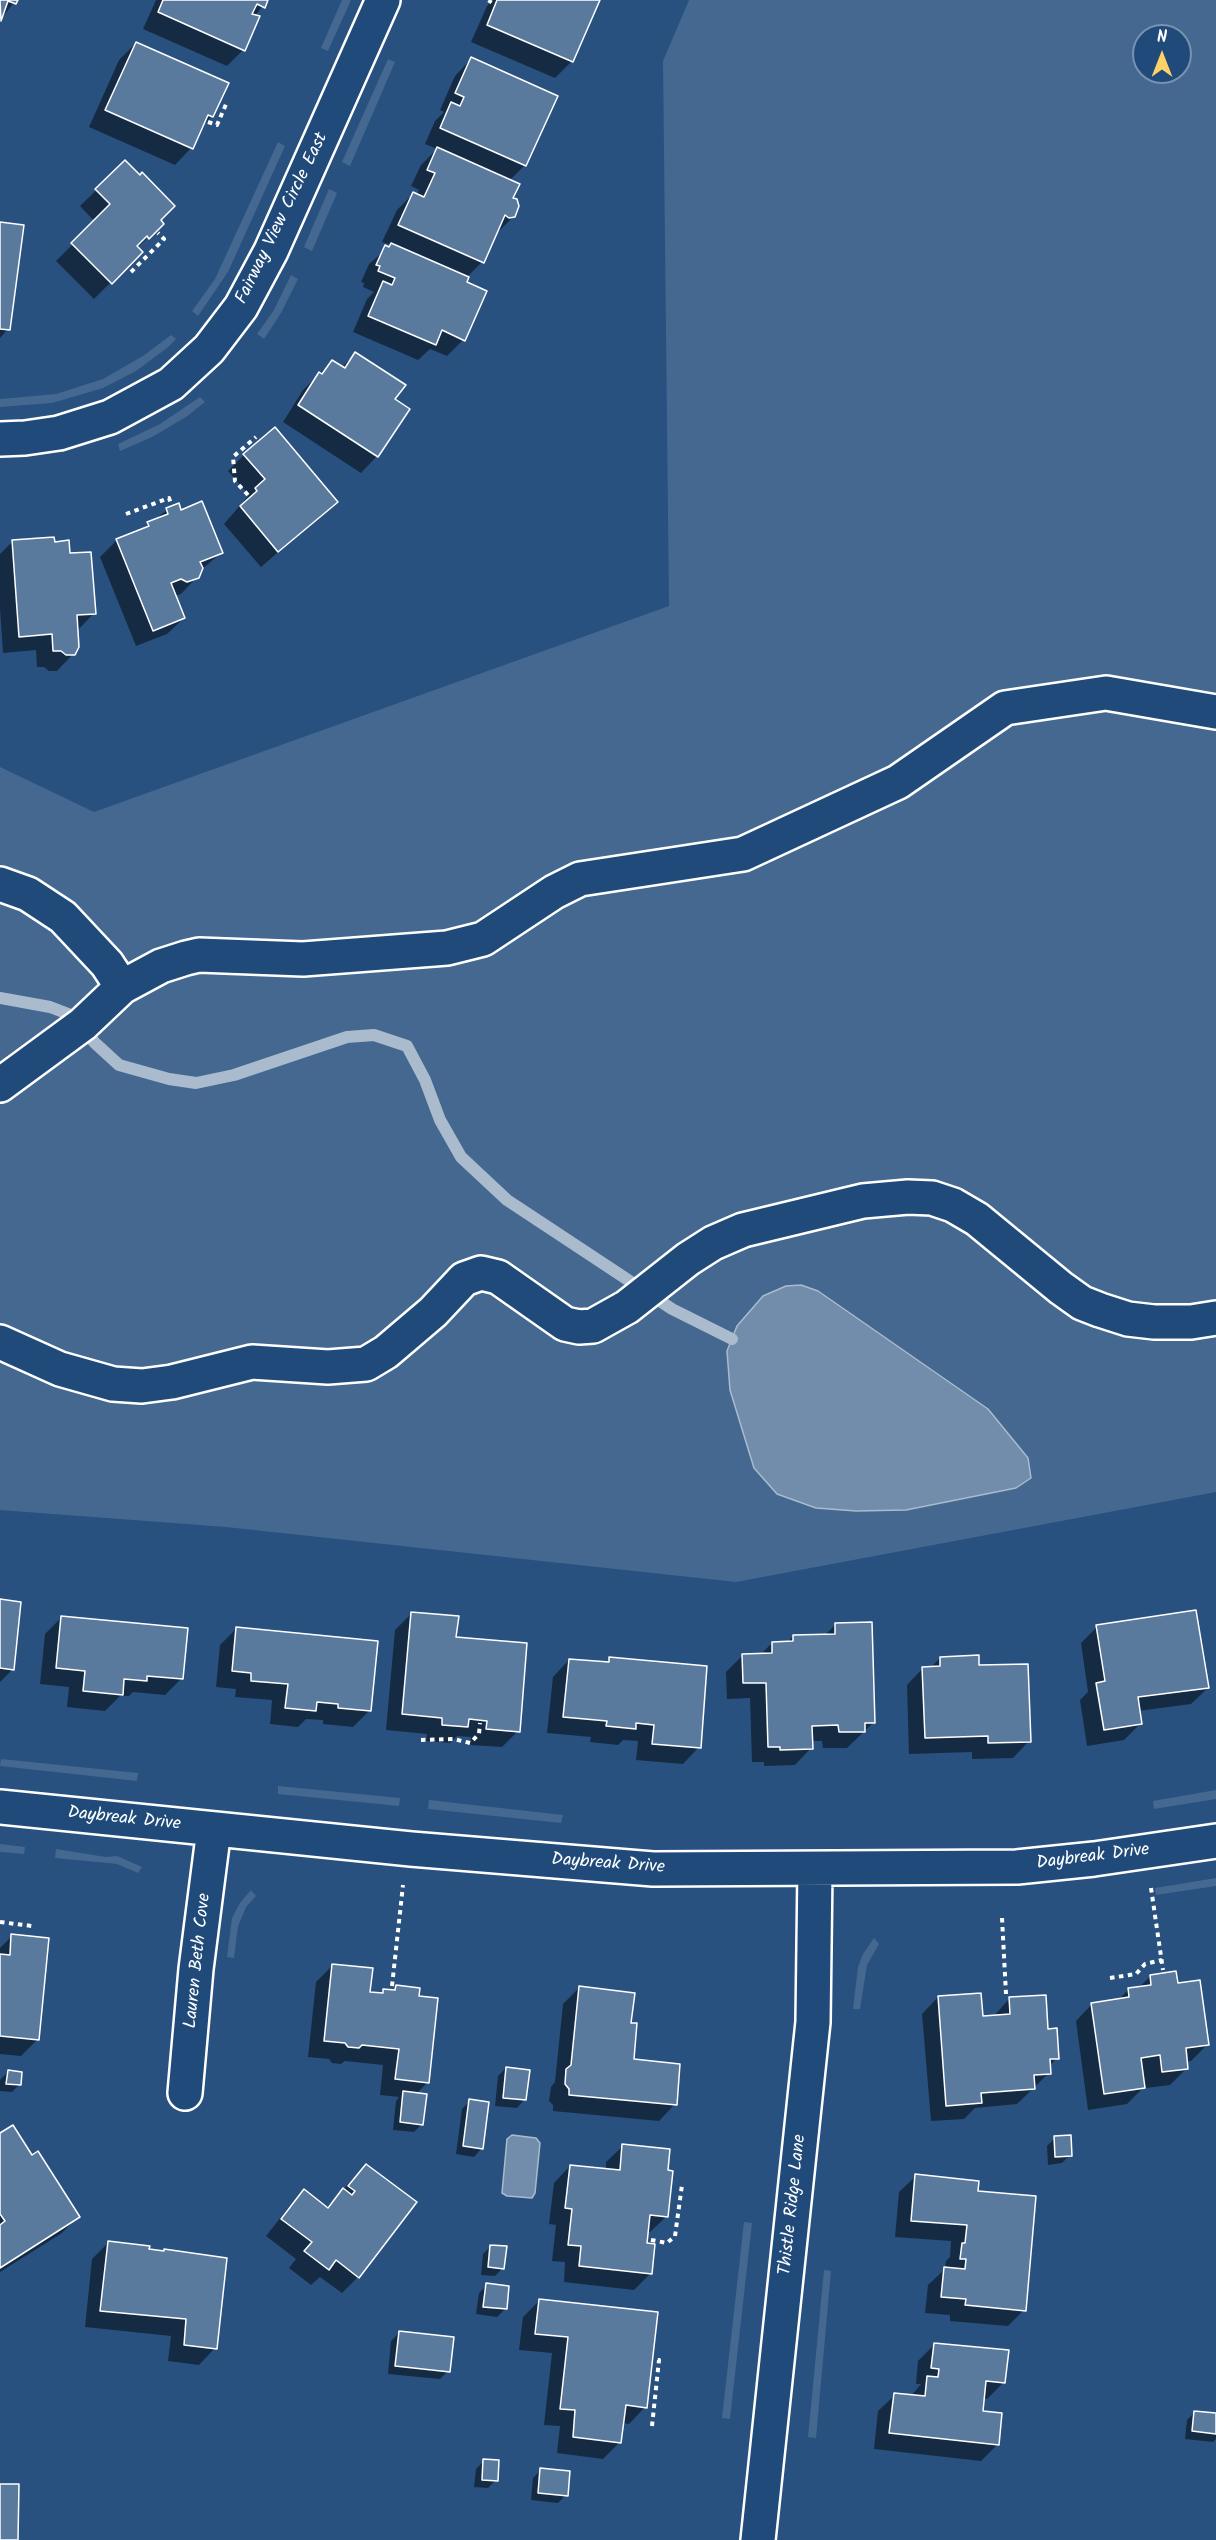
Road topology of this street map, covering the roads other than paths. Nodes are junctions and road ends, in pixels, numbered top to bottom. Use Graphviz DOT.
graph roads {
  1 [pos="383,0"];
  2 [pos="0,439"];
  3 [pos="1216,712"];
  4 [pos="0,884"];
  5 [pos="122,987"];
  6 [pos="0,1085"];
  7 [pos="1216,1318"];
  8 [pos="0,1342"];
  9 [pos="0,1807"];
  10 [pos="214,1829"];
  11 [pos="1216,1841"];
  12 [pos="815,1869"];
  13 [pos="185,2093"];
  14 [pos="758,2540"];
  1 -- 2 [label="street, Fairway View Circle East"];
  3 -- 5 [label="street"];
  4 -- 5 [label="street"];
  5 -- 6 [label="street"];
  7 -- 8 [label="street"];
  9 -- 10 [label="street, Daybreak Drive"];
  10 -- 12 [label="street, Daybreak Drive"];
  10 -- 13 [label="street, Lauren Beth Cove"];
  11 -- 12 [label="street, Daybreak Drive"];
  12 -- 14 [label="street, Thistle Ridge Lane"];
}
